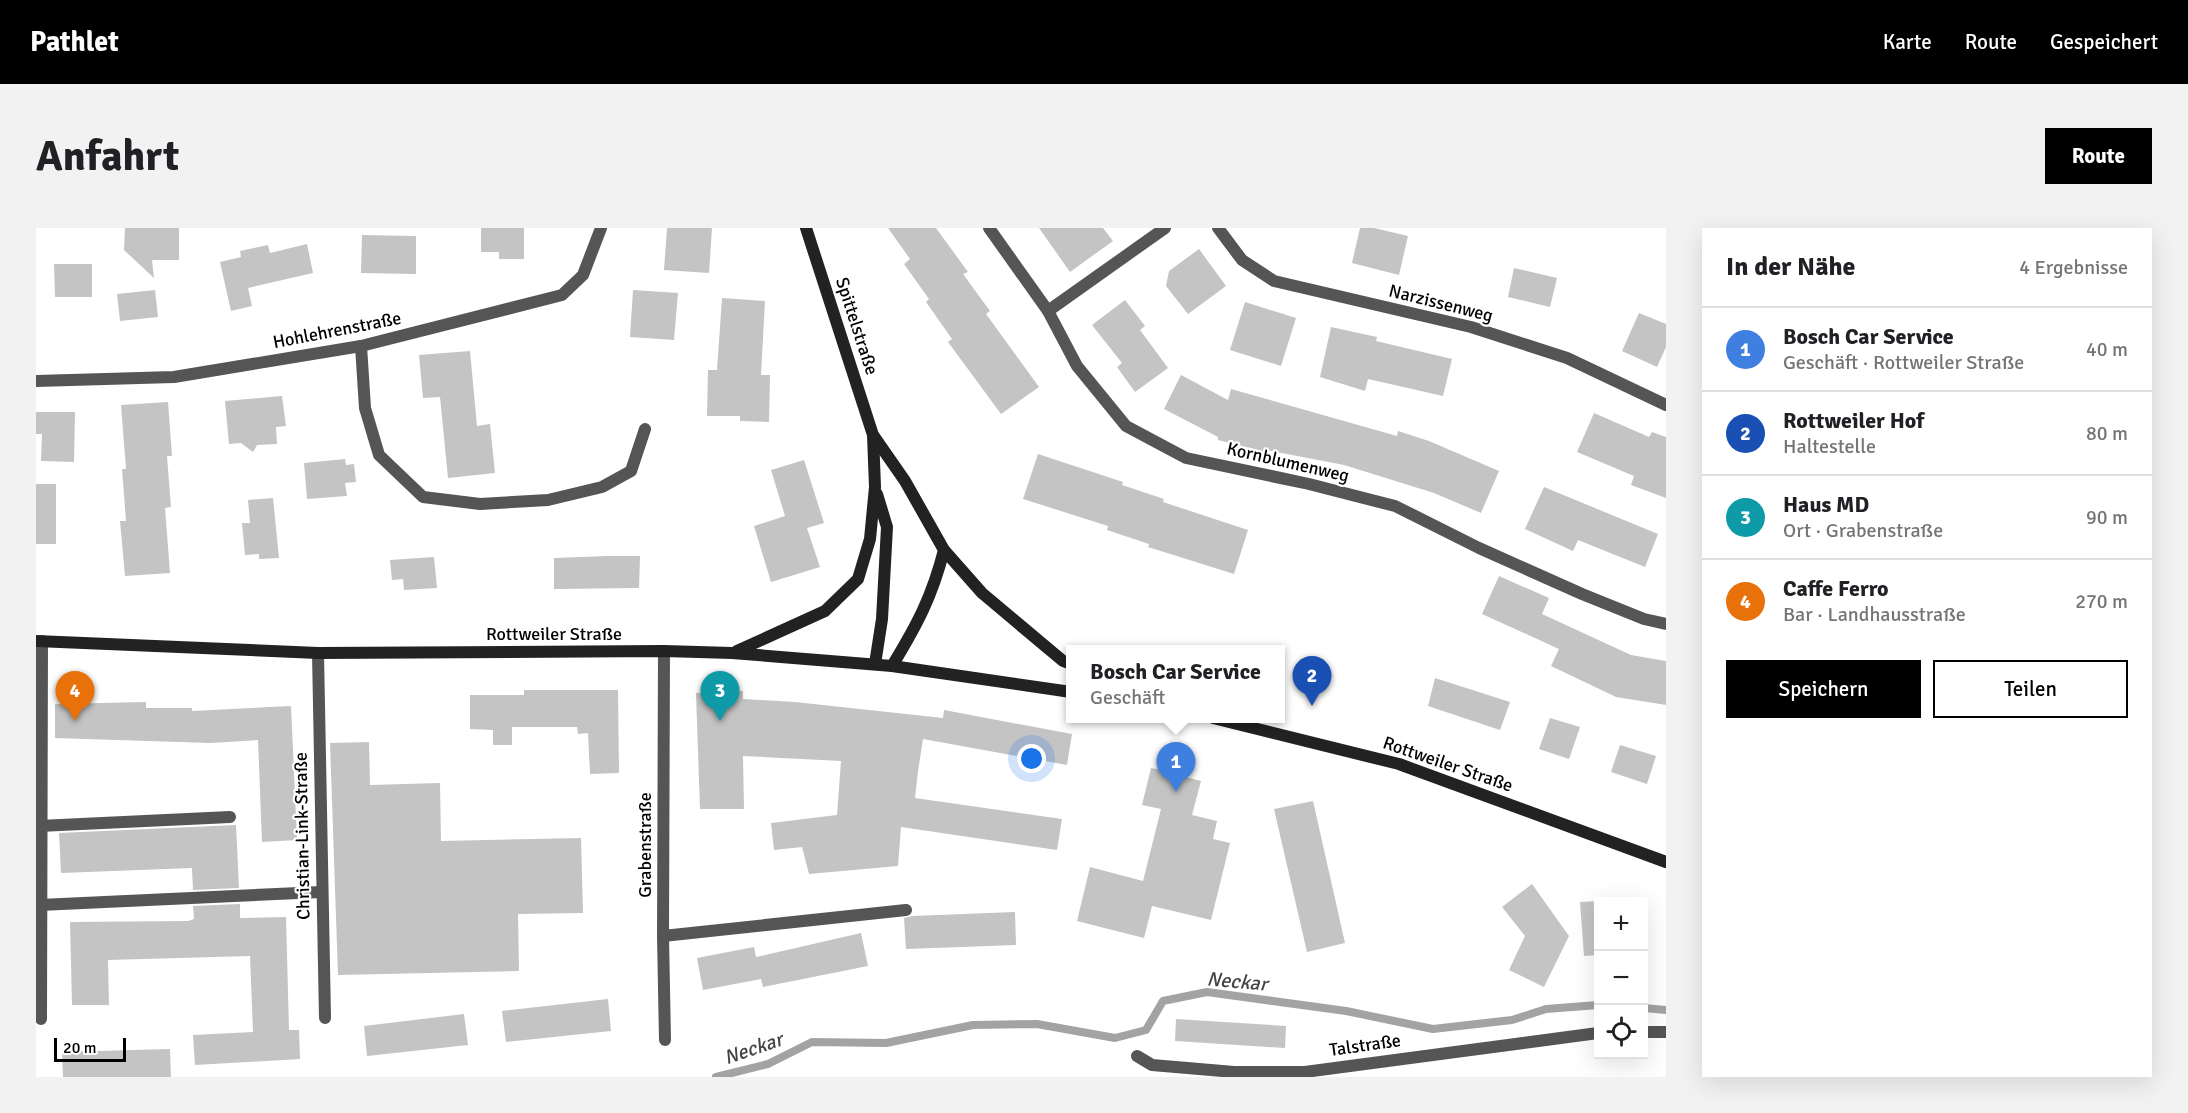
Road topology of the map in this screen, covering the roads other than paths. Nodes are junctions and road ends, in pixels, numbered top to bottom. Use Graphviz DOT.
graph roads {
  1 [pos="600,228"];
  2 [pos="806,228"];
  3 [pos="989,228"];
  4 [pos="1165,228"];
  5 [pos="1218,228"];
  6 [pos="1048,311"];
  7 [pos="361,346"];
  8 [pos="36,381"];
  9 [pos="1666,405"];
  10 [pos="645,429"];
  11 [pos="873,435"];
  12 [pos="875,487"];
  13 [pos="944,550"];
  14 [pos="1666,624"];
  15 [pos="39,641"];
  16 [pos="664,651"];
  17 [pos="318,653"];
  18 [pos="732,653"];
  19 [pos="1066,662"];
  20 [pos="876,664"];
  21 [pos="892,666"];
  22 [pos="1066,691"];
  23 [pos="1239,723"];
  24 [pos="1244,723"];
  25 [pos="1249,725"];
  26 [pos="230,818"];
  27 [pos="39,826"];
  28 [pos="1666,861"];
  29 [pos="321,892"];
  30 [pos="40,905"];
  31 [pos="906,910"];
  32 [pos="663,936"];
  33 [pos="38,985"];
  34 [pos="325,1018"];
  35 [pos="41,1019"];
  36 [pos="1648,1032"];
  37 [pos="1666,1032"];
  38 [pos="1594,1034"];
  39 [pos="665,1040"];
  40 [pos="1137,1056"];
  1 -- 7 [label="street, Hohlehrenstraße"];
  2 -- 11 [label="main road, Spittelstraße"];
  3 -- 6 [label="street, Kornblumenweg"];
  4 -- 6 [label="street"];
  5 -- 9 [label="street, Narzissenweg"];
  6 -- 14 [label="street, Kornblumenweg"];
  7 -- 8 [label="street, Hohlehrenstraße"];
  7 -- 10 [label="street"];
  11 -- 12 [label="main road, Spittelstraße"];
  11 -- 13 [label="main road, Spittelstraße"];
  12 -- 18 [label="main road, Spittelstraße"];
  12 -- 20 [label="main road, Spittelstraße"];
  13 -- 19 [label="main road, Spittelstraße"];
  13 -- 21 [label="main road"];
  15 -- 17 [label="main road, Rottweiler Straße"];
  15 -- 27 [label="street"];
  16 -- 17 [label="main road, Rottweiler Straße"];
  16 -- 18 [label="main road, Rottweiler Straße"];
  16 -- 32 [label="street, Grabenstraße"];
  17 -- 29 [label="street, Christian-Link-Straße"];
  18 -- 20 [label="main road, Rottweiler Straße"];
  20 -- 21 [label="main road, Rottweiler Straße"];
  21 -- 22 [label="main road, Rottweiler Straße"];
  23 -- 25 [label="main road, Rottweiler Straße"];
  24 -- 25 [label="main road"];
  25 -- 28 [label="main road, Rottweiler Straße"];
  26 -- 27 [label="street"];
  27 -- 30 [label="street"];
  29 -- 30 [label="street"];
  29 -- 34 [label="street, Christian-Link-Straße"];
  30 -- 33 [label="street"];
  31 -- 32 [label="street"];
  32 -- 39 [label="street, Grabenstraße"];
  33 -- 35 [label="street"];
  36 -- 37 [label="street"];
  38 -- 40 [label="street, Talstraße"];
}
